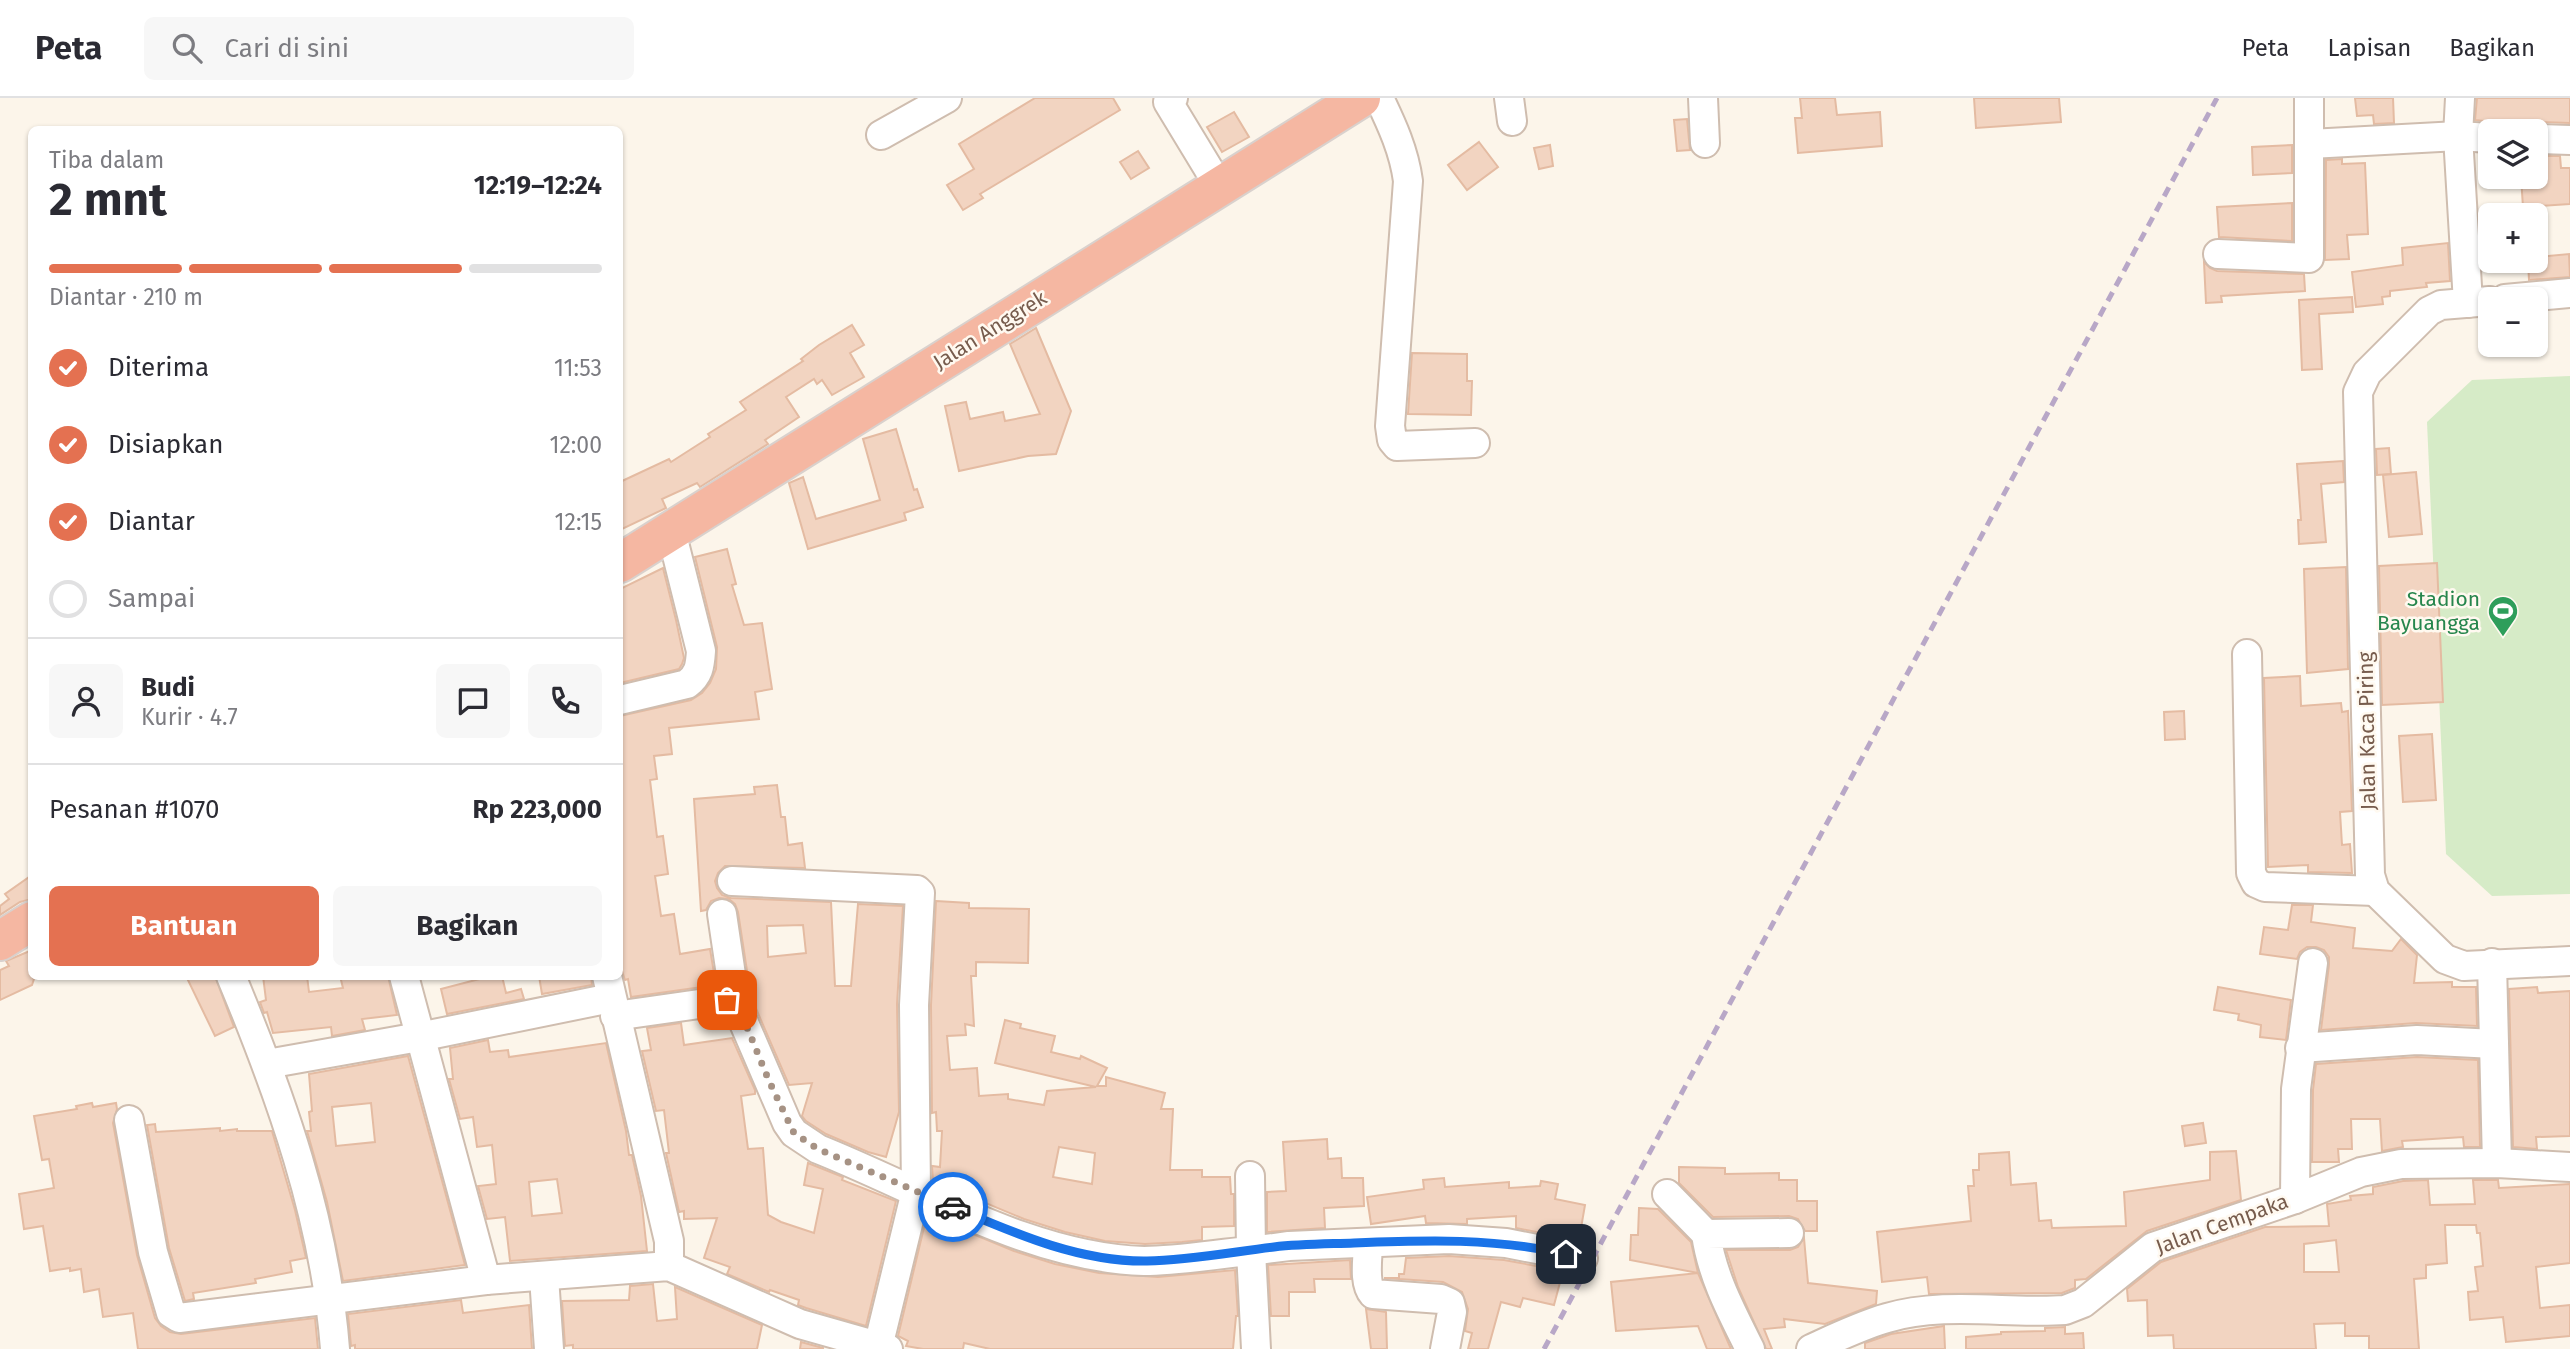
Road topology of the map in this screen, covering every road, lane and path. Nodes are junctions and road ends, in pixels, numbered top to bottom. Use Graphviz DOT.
graph roads {
  1 [pos="947,98"];
  2 [pos="1703,98"];
  3 [pos="2309,98"];
  4 [pos="2460,98"];
  5 [pos="1169,99"];
  6 [pos="1377,103"];
  7 [pos="881,135"];
  8 [pos="2458,136"];
  9 [pos="2478,137"];
  10 [pos="2548,139"];
  11 [pos="2570,140"];
  12 [pos="1705,143"];
  13 [pos="2310,144"];
  14 [pos="1219,186"];
  15 [pos="2218,254"];
  16 [pos="2570,293"];
  17 [pos="2478,294"];
  18 [pos="2548,295"];
  19 [pos="2478,302"];
  20 [pos="1475,443"];
  21 [pos="671,531"];
  22 [pos="623,560"];
  23 [pos="2247,654"];
  24 [pos="623,699"];
  25 [pos="732,881"];
  26 [pos="2375,891"];
  27 [pos="722,914"];
  28 [pos="28,924"];
  29 [pos="0,942"];
  30 [pos="2570,961"];
  31 [pos="2313,963"];
  32 [pos="2492,964"];
  33 [pos="233,980"];
  34 [pos="405,980"];
  35 [pos="611,997"];
  36 [pos="736,1002"];
  37 [pos="419,1037"];
  38 [pos="2494,1044"];
  39 [pos="2300,1048"];
  40 [pos="267,1064"];
  41 [pos="129,1120"];
  42 [pos="2497,1163"];
  43 [pos="2570,1167"];
  44 [pos="1250,1176"];
  45 [pos="916,1191"];
  46 [pos="1667,1194"];
  47 [pos="2295,1199"];
  48 [pos="1790,1233"];
  49 [pos="1706,1234"];
  50 [pos="1368,1242"];
  51 [pos="1251,1251"];
  52 [pos="1583,1258"];
  53 [pos="669,1266"];
  54 [pos="544,1277"];
  55 [pos="486,1280"];
  56 [pos="331,1297"];
  57 [pos="797,1336"];
  58 [pos="883,1348"];
  59 [pos="335,1349"];
  60 [pos="549,1349"];
  61 [pos="1256,1349"];
  62 [pos="1444,1349"];
  63 [pos="1750,1349"];
  64 [pos="1811,1349"];
  1 -- 7 [label="street"];
  2 -- 12 [label="street"];
  3 -- 13 [label="street"];
  4 -- 8 [label="street"];
  5 -- 14 [label="street"];
  6 -- 14 [label="highway, Jalan Anggrek"];
  6 -- 20 [label="street"];
  8 -- 9 [label="street"];
  8 -- 13 [label="street"];
  8 -- 17 [label="street"];
  10 -- 11 [label="street"];
  13 -- 15 [label="street"];
  14 -- 21 [label="highway, Jalan Anggrek"];
  16 -- 18 [label="street"];
  19 -- 26 [label="street, Jalan Kaca Piring"];
  21 -- 22 [label="highway, Jalan Anggrek"];
  21 -- 24 [label="street"];
  23 -- 26 [label="street"];
  25 -- 45 [label="street"];
  26 -- 32 [label="street"];
  27 -- 36 [label="street"];
  28 -- 29 [label="highway"];
  30 -- 32 [label="street"];
  31 -- 39 [label="street"];
  32 -- 38 [label="street"];
  33 -- 40 [label="street"];
  34 -- 37 [label="street"];
  35 -- 36 [label="street"];
  35 -- 37 [label="street"];
  35 -- 53 [label="street"];
  36 -- 45 [label="street"];
  37 -- 40 [label="street"];
  37 -- 55 [label="street"];
  38 -- 39 [label="street"];
  38 -- 42 [label="street"];
  39 -- 47 [label="street"];
  40 -- 56 [label="street"];
  41 -- 56 [label="street"];
  42 -- 43 [label="street, Jalan Cempaka"];
  42 -- 47 [label="street, Jalan Cempaka"];
  44 -- 51 [label="street"];
  45 -- 51 [label="street"];
  45 -- 58 [label="street"];
  46 -- 49 [label="street"];
  47 -- 64 [label="street, Jalan Cempaka"];
  48 -- 49 [label="street"];
  49 -- 63 [label="street"];
  50 -- 51 [label="street"];
  50 -- 52 [label="street"];
  50 -- 62 [label="street"];
  51 -- 61 [label="street"];
  53 -- 54 [label="street"];
  53 -- 57 [label="street"];
  54 -- 55 [label="street"];
  54 -- 60 [label="street"];
  55 -- 56 [label="street"];
  56 -- 59 [label="street"];
  57 -- 58 [label="street"];
}
